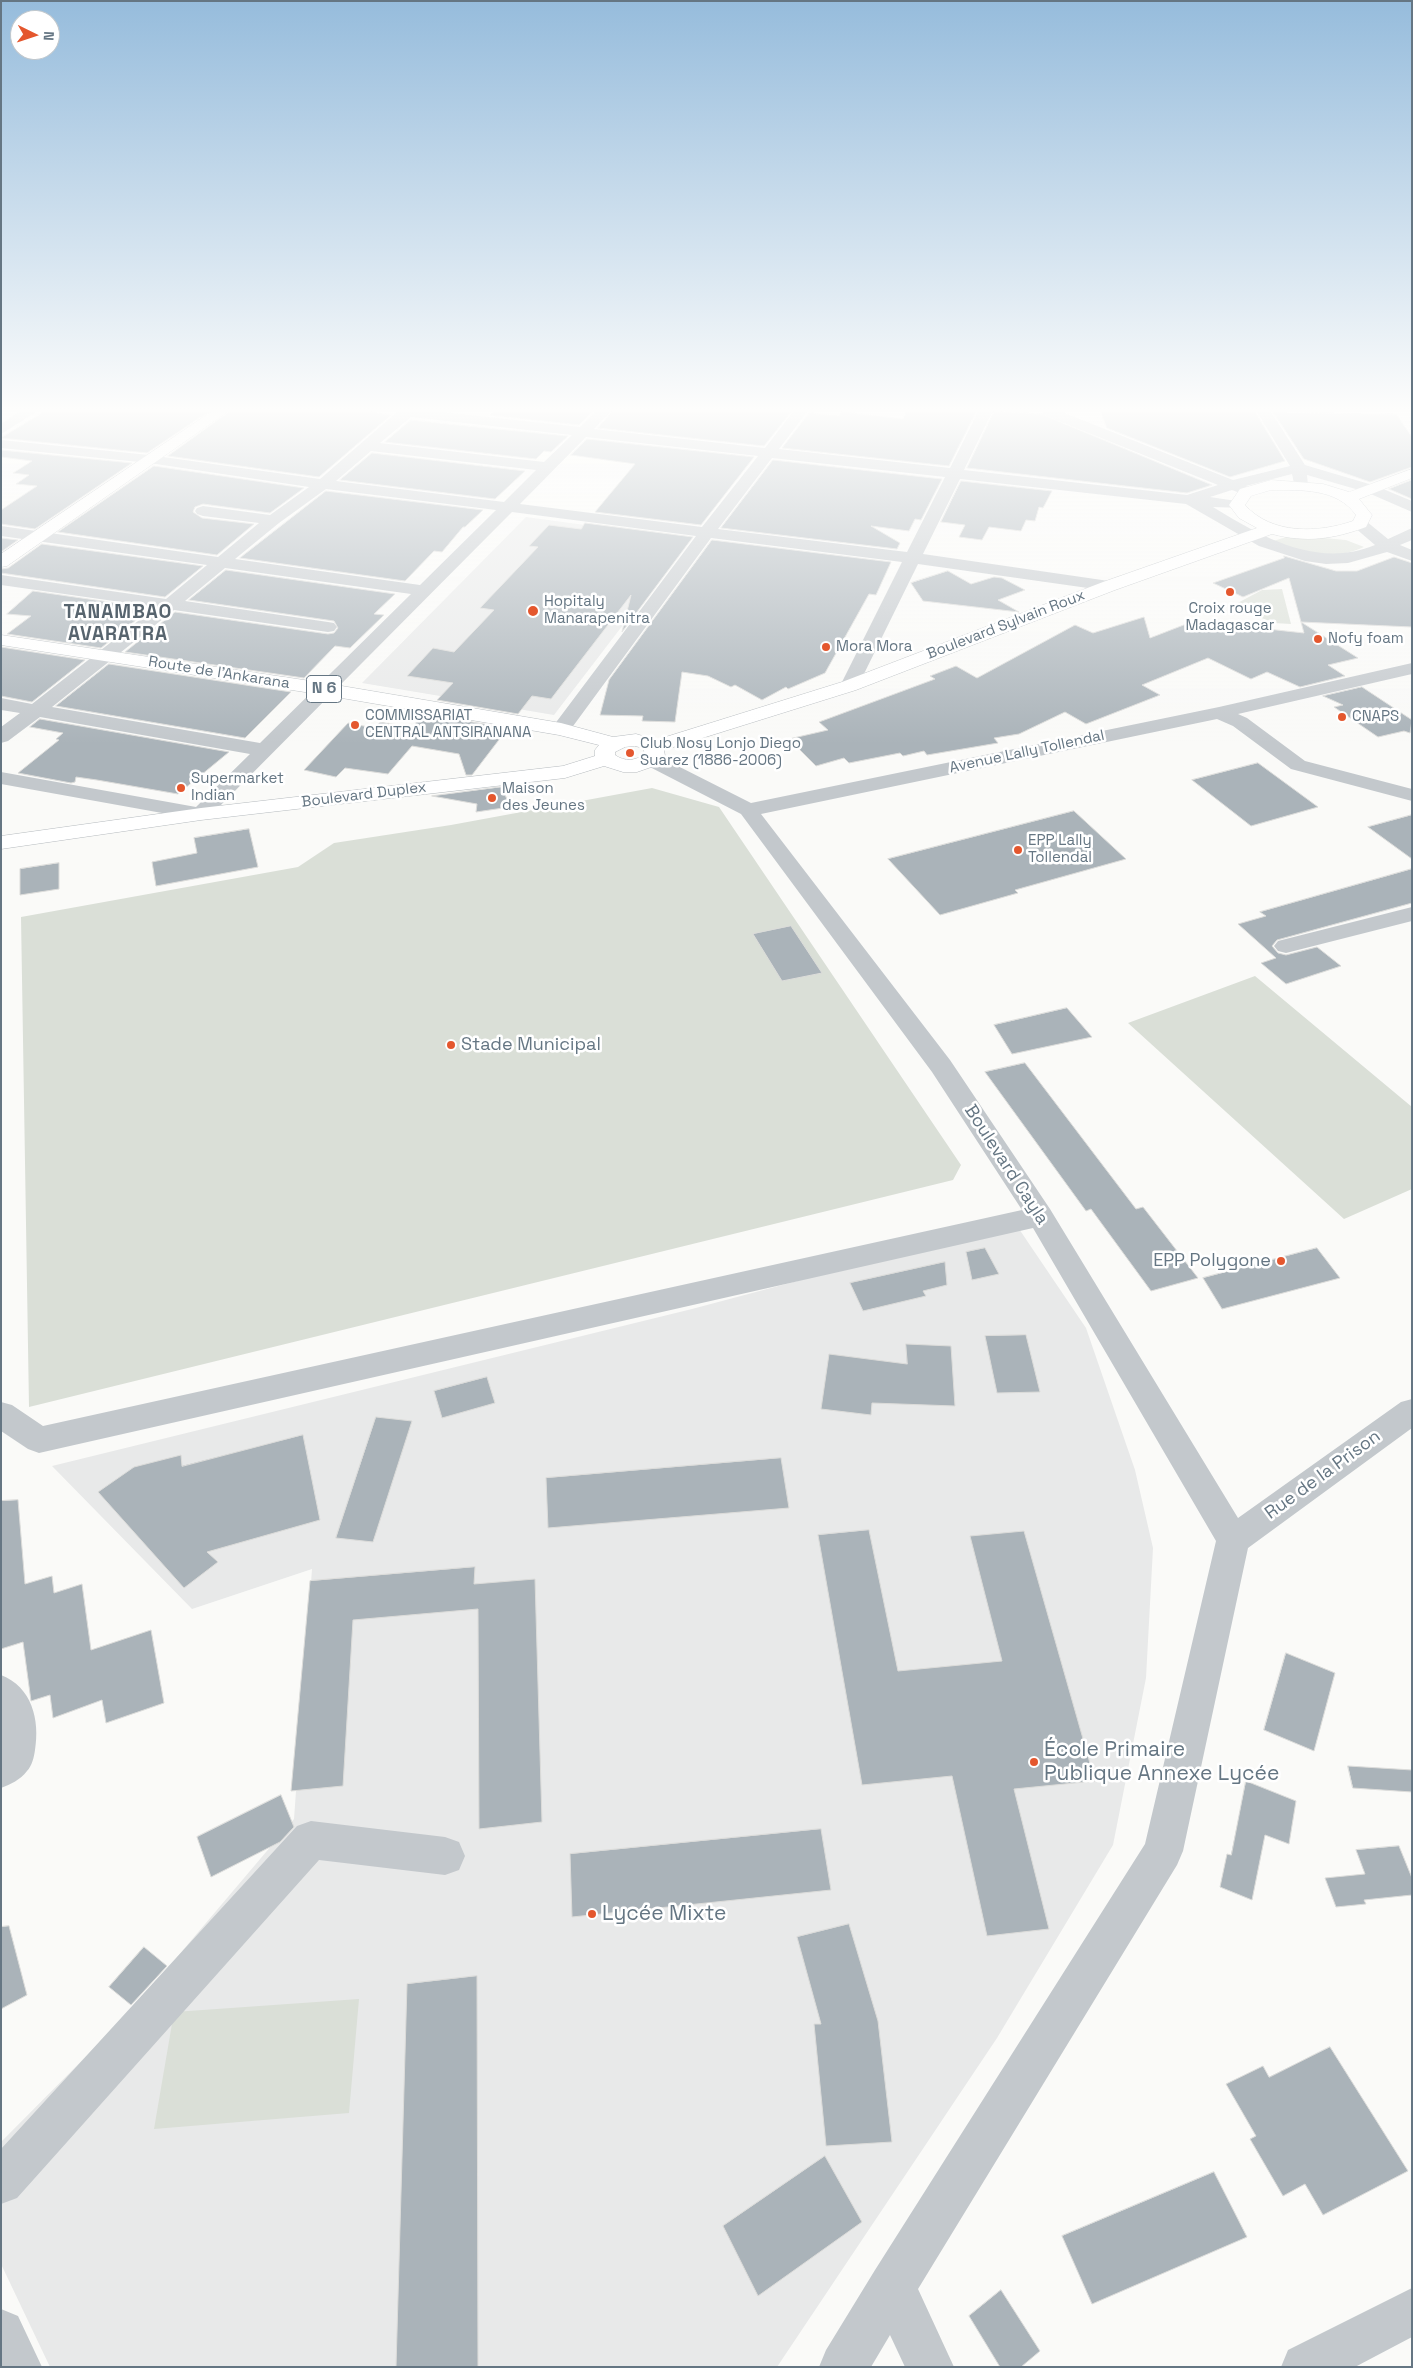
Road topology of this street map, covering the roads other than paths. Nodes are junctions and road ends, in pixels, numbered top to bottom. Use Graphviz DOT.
graph roads {
  1 [pos="60,523"];
  2 [pos="270,523"];
  3 [pos="493,523"];
  4 [pos="626,523"];
  5 [pos="714,523"];
  6 [pos="929,523"];
  7 [pos="1227,523"];
  8 [pos="1259,523"];
  9 [pos="1355,523"];
  10 [pos="1365,523"];
  11 [pos="1273,528"];
  12 [pos="1,531"];
  13 [pos="235,533"];
  14 [pos="706,533"];
  15 [pos="1335,533"];
  16 [pos="1412,533"];
  17 [pos="254,536"];
  18 [pos="1249,536"];
  19 [pos="40,537"];
  20 [pos="1387,546"];
  21 [pos="1412,556"];
  22 [pos="913,558"];
  23 [pos="1,562"];
  24 [pos="222,563"];
  25 [pos="1,580"];
  26 [pos="1109,586"];
  27 [pos="424,591"];
  28 [pos="171,605"];
  29 [pos="328,628"];
  30 [pos="1,640"];
  31 [pos="106,656"];
  32 [pos="1412,668"];
  33 [pos="1384,675"];
  34 [pos="848,686"];
  35 [pos="1412,688"];
  36 [pos="324,689"];
  37 [pos="1,704"];
  38 [pos="36,710"];
  39 [pos="1219,713"];
  40 [pos="561,729"];
  41 [pos="1,737"];
  42 [pos="264,750"];
  43 [pos="610,751"];
  44 [pos="652,754"];
  45 [pos="1,778"];
  46 [pos="1412,796"];
  47 [pos="748,810"];
  48 [pos="201,814"];
  49 [pos="1,843"];
  50 [pos="1412,914"];
  51 [pos="1286,946"];
  52 [pos="1040,1216"];
  53 [pos="1412,1411"];
  54 [pos="1,1414"];
  55 [pos="1233,1540"];
  56 [pos="1,1692"];
  57 [pos="1,1770"];
  58 [pos="444,1856"];
  59 [pos="1,2182"];
  60 [pos="892,2287"];
  61 [pos="1412,2312"];
  62 [pos="1,2333"];
  63 [pos="18,2367"];
  64 [pos="843,2367"];
  65 [pos="930,2367"];
  66 [pos="1305,2367"];
  1 -- 19 [label="main road"];
  2 -- 17 [label="street"];
  3 -- 27 [label="street"];
  4 -- 14 [label="street"];
  5 -- 14 [label="street"];
  6 -- 22 [label="street"];
  7 -- 18 [label="street"];
  8 -- 11 [label="main road"];
  9 -- 15 [label="main road"];
  10 -- 20 [label="street"];
  11 -- 15 [label="main road"];
  11 -- 18 [label="main road, Boulevard Sylvain Roux"];
  12 -- 19 [label="street"];
  13 -- 17 [label="street"];
  14 -- 22 [label="street"];
  14 -- 40 [label="street"];
  15 -- 20 [label="street"];
  16 -- 20 [label="street"];
  17 -- 24 [label="street"];
  18 -- 20 [label="street"];
  18 -- 26 [label="main road, Boulevard Sylvain Roux"];
  19 -- 23 [label="main road"];
  19 -- 24 [label="street"];
  20 -- 21 [label="street"];
  22 -- 26 [label="street"];
  22 -- 34 [label="street"];
  24 -- 27 [label="street"];
  24 -- 28 [label="street"];
  25 -- 28 [label="street"];
  26 -- 34 [label="main road, Boulevard Sylvain Roux"];
  27 -- 36 [label="street"];
  28 -- 29 [label="street"];
  28 -- 31 [label="street"];
  30 -- 31 [label="main road, Route de l'Ankarana / N 6"];
  31 -- 36 [label="main road, Route de l'Ankarana / N 6"];
  31 -- 38 [label="street"];
  32 -- 33 [label="street, Avenue Lally Tollendal"];
  33 -- 35 [label="street"];
  33 -- 39 [label="street, Avenue Lally Tollendal"];
  34 -- 44 [label="main road, Boulevard Sylvain Roux"];
  36 -- 40 [label="main road, Route de l'Ankarana / N 6"];
  36 -- 42 [label="street"];
  37 -- 38 [label="street"];
  38 -- 41 [label="street"];
  38 -- 42 [label="street"];
  39 -- 46 [label="street"];
  39 -- 47 [label="street, Avenue Lally Tollendal"];
  40 -- 43 [label="main road, Route de l'Ankarana / N 6"];
  42 -- 48 [label="street"];
  43 -- 44 [label="main road, Route de l'Ankarana / N 6"];
  43 -- 48 [label="main road, Boulevard Duplex"];
  44 -- 47 [label="street"];
  45 -- 48 [label="street"];
  47 -- 52 [label="street, Boulevard Cayla"];
  48 -- 49 [label="main road, Boulevard Duplex"];
  50 -- 51 [label="street"];
  52 -- 54 [label="street"];
  52 -- 55 [label="street, Boulevard Cayla"];
  53 -- 55 [label="street, Rue de la Prison"];
  55 -- 60 [label="street"];
  56 -- 57 [label="street"];
  58 -- 59 [label="street"];
  60 -- 64 [label="street"];
  60 -- 65 [label="street"];
  61 -- 66 [label="street"];
  62 -- 63 [label="street"];
}
